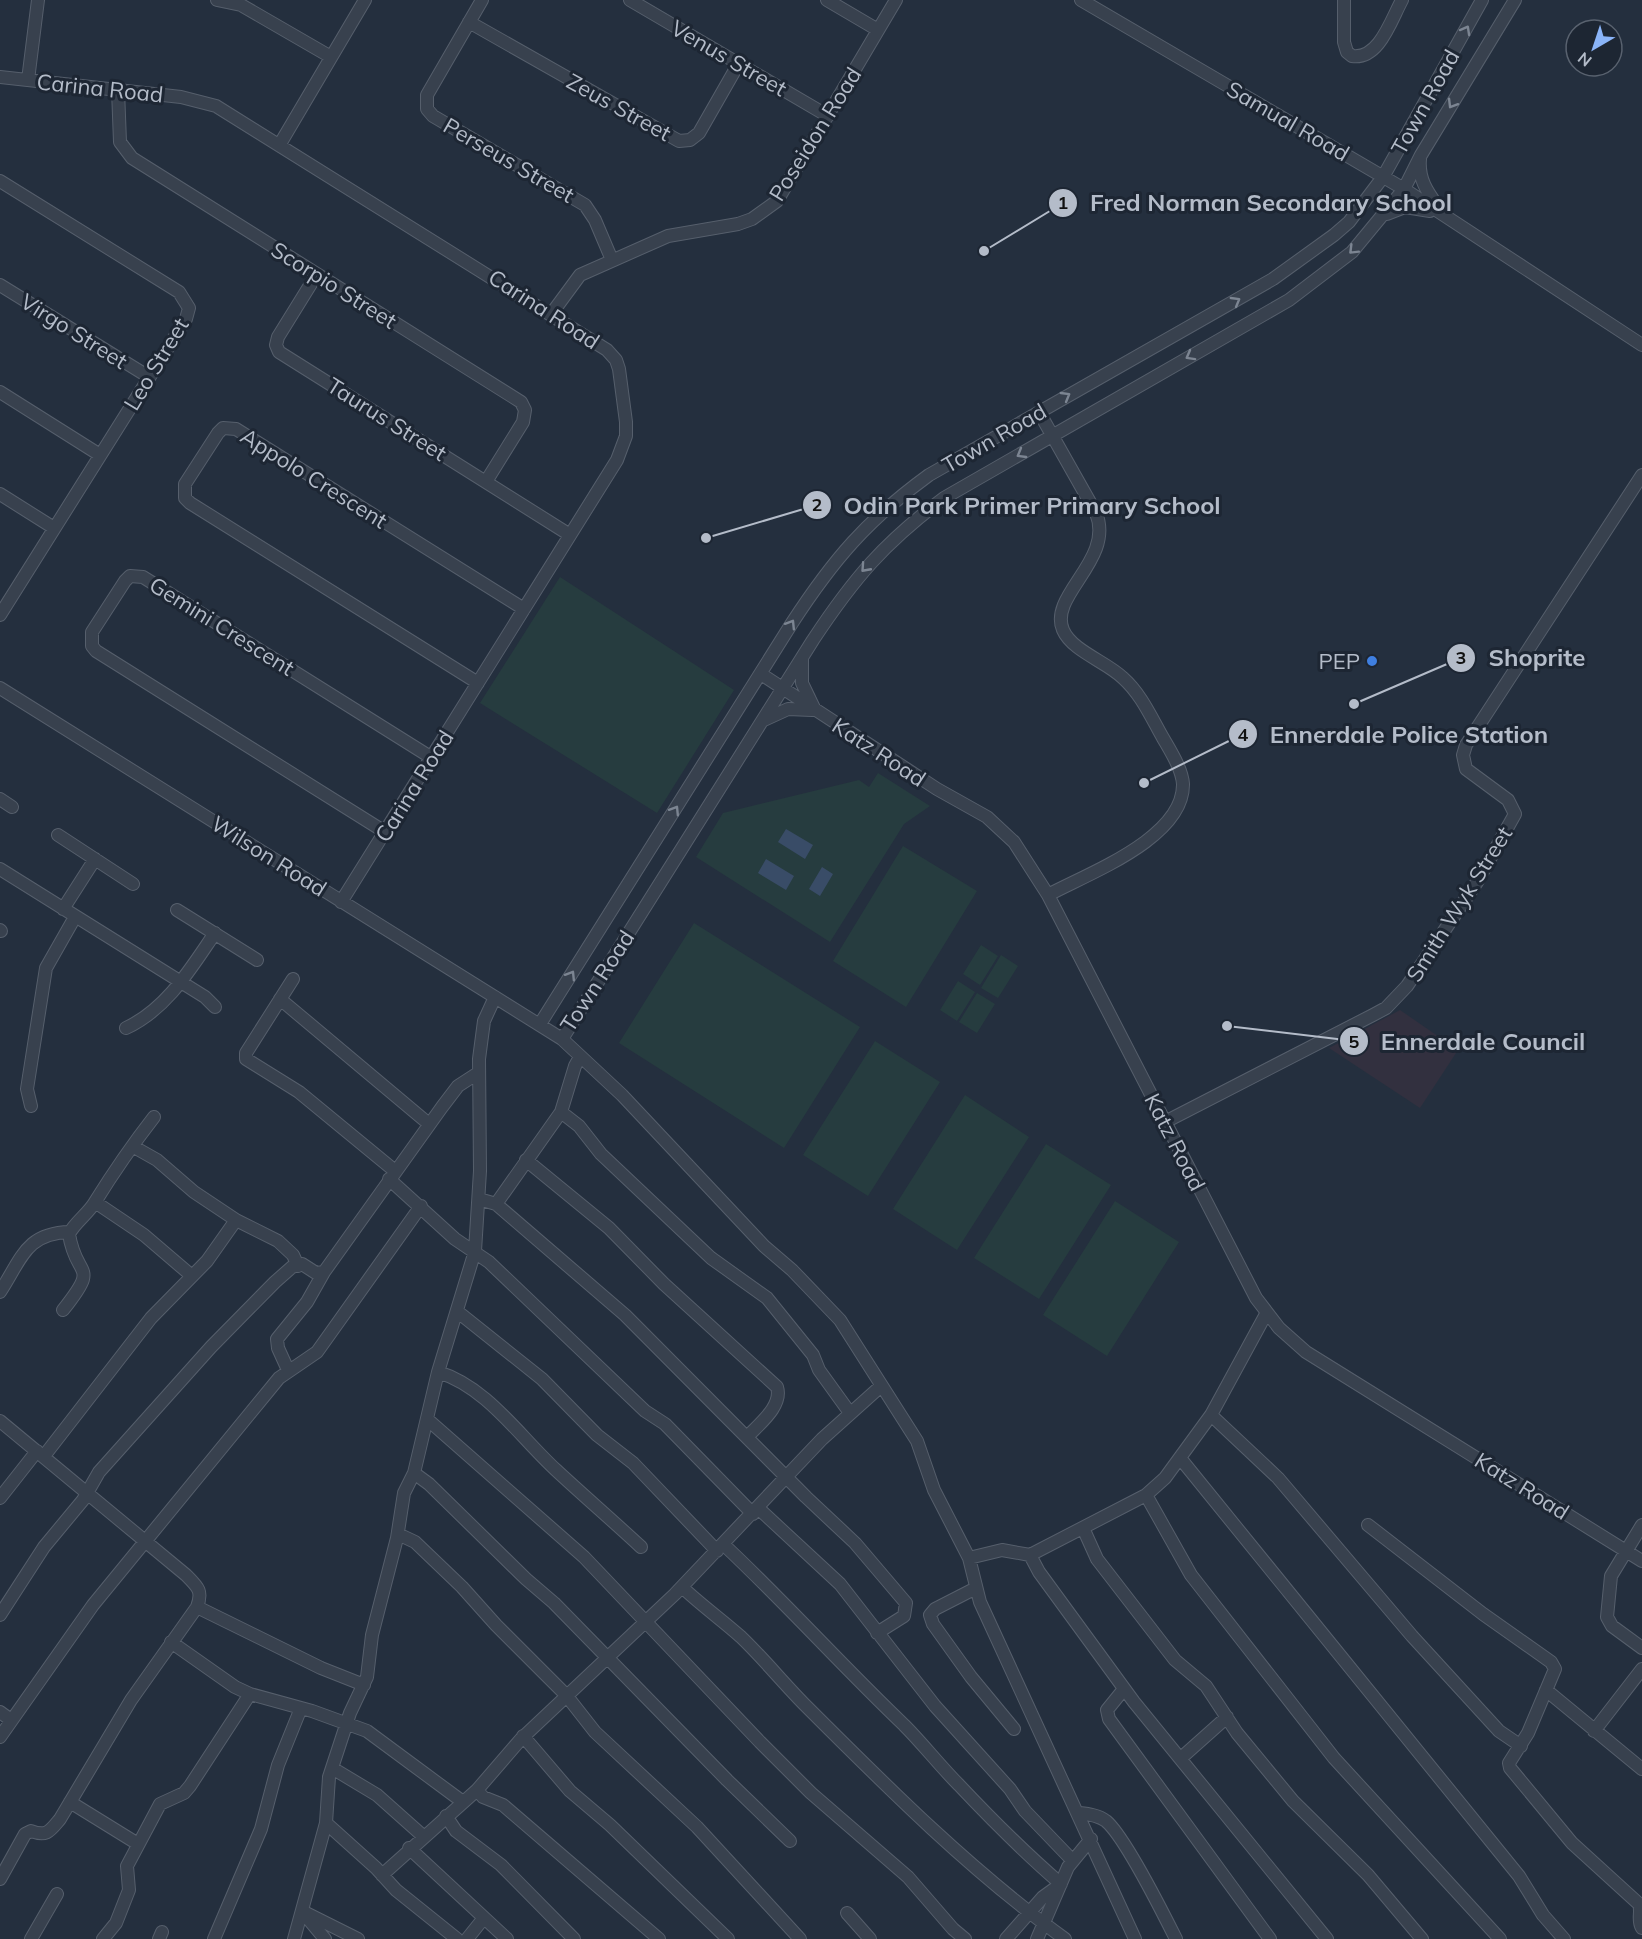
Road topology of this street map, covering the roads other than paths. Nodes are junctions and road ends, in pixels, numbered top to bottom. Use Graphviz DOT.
graph roads {
  1 [pos="38,0"];
  2 [pos="217,0"];
  3 [pos="365,0"];
  4 [pos="482,0"];
  5 [pos="630,0"];
  6 [pos="827,0"];
  7 [pos="896,0"];
  8 [pos="1081,0"];
  9 [pos="1344,0"];
  10 [pos="1402,0"];
  11 [pos="1482,0"];
  12 [pos="1515,0"];
  13 [pos="469,22"];
  14 [pos="879,30"];
  15 [pos="331,57"];
  16 [pos="739,63"];
  17 [pos="0,77"];
  18 [pos="28,80"];
  19 [pos="118,90"];
  20 [pos="828,116"];
  21 [pos="280,144"];
  22 [pos="1421,155"];
  23 [pos="1383,177"];
  24 [pos="0,181"];
  25 [pos="1404,189"];
  26 [pos="1442,216"];
  27 [pos="1383,217"];
  28 [pos="612,260"];
  29 [pos="317,274"];
  30 [pos="0,285"];
  31 [pos="552,313"];
  32 [pos="1642,345"];
  33 [pos="149,377"];
  34 [pos="0,392"];
  35 [pos="1039,412"];
  36 [pos="1052,436"];
  37 [pos="100,455"];
  38 [pos="1642,475"];
  39 [pos="486,480"];
  40 [pos="0,494"];
  41 [pos="54,528"];
  42 [pos="570,535"];
  43 [pos="5,597"];
  44 [pos="524,609"];
  45 [pos="0,615"];
  46 [pos="802,658"];
  47 [pos="761,674"];
  48 [pos="478,683"];
  49 [pos="0,687"];
  50 [pos="782,688"];
  51 [pos="816,711"];
  52 [pos="762,722"];
  53 [pos="432,758"];
  54 [pos="0,799"];
  55 [pos="12,807"];
  56 [pos="385,832"];
  57 [pos="58,835"];
  58 [pos="95,859"];
  59 [pos="0,869"];
  60 [pos="133,884"];
  61 [pos="1048,895"];
  62 [pos="341,902"];
  63 [pos="63,909"];
  64 [pos="177,910"];
  65 [pos="75,916"];
  66 [pos="214,933"];
  67 [pos="257,960"];
  68 [pos="292,979"];
  69 [pos="181,982"];
  70 [pos="495,997"];
  71 [pos="280,999"];
  72 [pos="215,1008"];
  73 [pos="540,1024"];
  74 [pos="126,1028"];
  75 [pos="562,1039"];
  76 [pos="580,1057"];
  77 [pos="478,1073"];
  78 [pos="31,1106"];
  79 [pos="561,1112"];
  80 [pos="154,1117"];
  81 [pos="1165,1122"];
  82 [pos="429,1124"];
  83 [pos="134,1147"];
  84 [pos="526,1160"];
  85 [pos="392,1175"];
  86 [pos="479,1199"];
  87 [pos="95,1202"];
  88 [pos="496,1204"];
  89 [pos="421,1206"];
  90 [pos="236,1220"];
  91 [pos="70,1232"];
  92 [pos="475,1251"];
  93 [pos="298,1266"];
  94 [pos="324,1272"];
  95 [pos="192,1276"];
  96 [pos="0,1292"];
  97 [pos="63,1310"];
  98 [pos="458,1312"];
  99 [pos="1266,1314"];
  100 [pos="288,1370"];
  101 [pos="438,1372"];
  102 [pos="880,1387"];
  103 [pos="850,1413"];
  104 [pos="1211,1415"];
  105 [pos="427,1419"];
  106 [pos="0,1421"];
  107 [pos="747,1437"];
  108 [pos="40,1454"];
  109 [pos="1180,1458"];
  110 [pos="414,1473"];
  111 [pos="787,1477"];
  112 [pos="88,1491"];
  113 [pos="1146,1495"];
  114 [pos="0,1498"];
  115 [pos="755,1511"];
  116 [pos="1368,1525"];
  117 [pos="1642,1525"];
  118 [pos="1083,1528"];
  119 [pos="398,1534"];
  120 [pos="147,1541"];
  121 [pos="641,1546"];
  122 [pos="720,1548"];
  123 [pos="1625,1551"];
  124 [pos="1030,1555"];
  125 [pos="969,1558"];
  126 [pos="1642,1561"];
  127 [pos="682,1587"];
  128 [pos="976,1588"];
  129 [pos="197,1607"];
  130 [pos="0,1615"];
  131 [pos="646,1620"];
  132 [pos="877,1633"];
  133 [pos="171,1642"];
  134 [pos="1642,1648"];
  135 [pos="607,1656"];
  136 [pos="1640,1674"];
  137 [pos="364,1685"];
  138 [pos="1124,1689"];
  139 [pos="1546,1690"];
  140 [pos="250,1694"];
  141 [pos="566,1695"];
  142 [pos="301,1708"];
  143 [pos="0,1712"];
  144 [pos="1227,1717"];
  145 [pos="11,1720"];
  146 [pos="348,1723"];
  147 [pos="1014,1729"];
  148 [pos="1594,1731"];
  149 [pos="523,1736"];
  150 [pos="0,1737"];
  151 [pos="1521,1746"];
  152 [pos="1181,1758"];
  153 [pos="332,1768"];
  154 [pos="1642,1769"];
  155 [pos="477,1790"];
  156 [pos="70,1802"];
  157 [pos="463,1802"];
  158 [pos="1079,1813"];
  159 [pos="446,1816"];
  160 [pos="326,1823"];
  161 [pos="423,1836"];
  162 [pos="1091,1839"];
  163 [pos="790,1841"];
  164 [pos="138,1844"];
  165 [pos="409,1848"];
  166 [pos="1073,1861"];
  167 [pos="382,1875"];
  168 [pos="0,1879"];
  169 [pos="1061,1884"];
  170 [pos="57,1894"];
  171 [pos="302,1911"];
  172 [pos="847,1913"];
  173 [pos="1028,1913"];
  174 [pos="483,1919"];
  175 [pos="1044,1924"];
  176 [pos="1642,1928"];
  177 [pos="31,1939"];
  178 [pos="103,1939"];
  179 [pos="214,1939"];
  180 [pos="294,1939"];
  181 [pos="325,1939"];
  182 [pos="358,1939"];
  183 [pos="458,1939"];
  184 [pos="467,1939"];
  185 [pos="507,1939"];
  186 [pos="574,1939"];
  187 [pos="659,1939"];
  188 [pos="728,1939"];
  189 [pos="800,1939"];
  190 [pos="870,1939"];
  191 [pos="965,1939"];
  192 [pos="1006,1939"];
  193 [pos="1037,1939"];
  194 [pos="1065,1939"];
  195 [pos="1136,1939"];
  196 [pos="1176,1939"];
  197 [pos="1270,1939"];
  198 [pos="1327,1939"];
  199 [pos="1422,1939"];
  200 [pos="1500,1939"];
  201 [pos="1564,1939"];
  1 -- 18 [label="street"];
  2 -- 15 [label="street"];
  3 -- 15 [label="street"];
  4 -- 13 [label="street, Perseus Street"];
  5 -- 16 [label="street, Venus Street"];
  6 -- 14 [label="street"];
  7 -- 14 [label="street, Poseidon Road"];
  8 -- 23 [label="street, Samual Road"];
  9 -- 10 [label="street"];
  23 -- 11 [label="street, Town Road, one-way"];
  12 -- 22 [label="street, Town Road, one-way"];
  13 -- 16 [label="street, Zeus Street"];
  13 -- 28 [label="street, Perseus Street"];
  14 -- 20 [label="street, Poseidon Road"];
  15 -- 21 [label="street"];
  16 -- 20 [label="street, Venus Street"];
  17 -- 18 [label="street, Carina Road"];
  18 -- 19 [label="street, Carina Road"];
  19 -- 21 [label="street, Carina Road"];
  19 -- 29 [label="street, Scorpio Street"];
  20 -- 28 [label="street, Poseidon Road"];
  21 -- 31 [label="street, Carina Road"];
  22 -- 25 [label="street, Town Road"];
  22 -- 26 [label="street"];
  23 -- 25 [label="street, Samual Road"];
  35 -- 23 [label="street, Town Road, one-way"];
  24 -- 33 [label="street, Leo Street"];
  25 -- 26 [label="street, Samual Road"];
  25 -- 27 [label="street, Town Road"];
  26 -- 27 [label="street"];
  26 -- 32 [label="street, Samual Road"];
  27 -- 36 [label="street, Town Road, one-way"];
  28 -- 31 [label="street, Poseidon Road"];
  29 -- 39 [label="street, Scorpio Street"];
  29 -- 39 [label="street, Taurus Street"];
  30 -- 33 [label="street, Virgo Street"];
  31 -- 42 [label="street, Carina Road"];
  33 -- 37 [label="street, Leo Street"];
  34 -- 37 [label="street"];
  35 -- 36 [label="street"];
  47 -- 35 [label="street, Town Road, one-way"];
  36 -- 46 [label="street, Town Road, one-way"];
  36 -- 61 [label="street"];
  37 -- 41 [label="street, Leo Street"];
  38 -- 81 [label="street, Smith Wyk Street"];
  39 -- 42 [label="street, Taurus Street"];
  40 -- 41 [label="street"];
  41 -- 43 [label="street, Leo Street"];
  42 -- 44 [label="street, Carina Road"];
  43 -- 45 [label="street, Leo Street"];
  44 -- 48 [label="street, Carina Road"];
  44 -- 48 [label="street, Appolo Crescent"];
  46 -- 50 [label="street, Town Road"];
  46 -- 51 [label="street"];
  47 -- 50 [label="street, Katz Road"];
  73 -- 47 [label="street, Town Road, one-way"];
  48 -- 53 [label="street, Carina Road"];
  49 -- 62 [label="street, Wilson Road"];
  50 -- 51 [label="street, Katz Road"];
  50 -- 52 [label="street, Town Road"];
  51 -- 52 [label="street"];
  51 -- 61 [label="street, Katz Road"];
  52 -- 75 [label="street, Town Road"];
  53 -- 56 [label="street, Carina Road"];
  53 -- 56 [label="street, Gemini Crescent"];
  54 -- 55 [label="street"];
  56 -- 62 [label="street, Carina Road"];
  57 -- 58 [label="street"];
  58 -- 60 [label="street"];
  58 -- 63 [label="street"];
  59 -- 63 [label="street"];
  61 -- 81 [label="street, Katz Road"];
  62 -- 70 [label="street, Wilson Road"];
  63 -- 65 [label="street"];
  64 -- 66 [label="street"];
  65 -- 69 [label="street"];
  65 -- 78 [label="street"];
  66 -- 67 [label="street"];
  66 -- 69 [label="street"];
  68 -- 71 [label="street"];
  69 -- 72 [label="street"];
  69 -- 74 [label="street"];
  70 -- 73 [label="street, Wilson Road"];
  70 -- 77 [label="street"];
  71 -- 82 [label="street"];
  71 -- 85 [label="street"];
  73 -- 75 [label="street, Town Road"];
  75 -- 76 [label="street"];
  76 -- 79 [label="street"];
  76 -- 102 [label="street"];
  77 -- 82 [label="street"];
  77 -- 86 [label="street"];
  79 -- 84 [label="street"];
  79 -- 103 [label="street"];
  80 -- 83 [label="street"];
  81 -- 99 [label="street, Katz Road"];
  82 -- 85 [label="street"];
  83 -- 87 [label="street"];
  83 -- 90 [label="street"];
  84 -- 88 [label="street"];
  84 -- 107 [label="street"];
  85 -- 89 [label="street"];
  85 -- 94 [label="street"];
  86 -- 88 [label="street"];
  86 -- 92 [label="street"];
  87 -- 91 [label="street"];
  87 -- 95 [label="street"];
  88 -- 107 [label="street"];
  89 -- 92 [label="street"];
  89 -- 100 [label="street"];
  90 -- 93 [label="street"];
  90 -- 95 [label="street"];
  91 -- 96 [label="street"];
  91 -- 97 [label="street"];
  92 -- 98 [label="street"];
  92 -- 115 [label="street"];
  93 -- 94 [label="street"];
  93 -- 112 [label="street"];
  94 -- 100 [label="street"];
  95 -- 108 [label="street"];
  98 -- 101 [label="street"];
  98 -- 122 [label="street"];
  99 -- 104 [label="street"];
  99 -- 123 [label="street, Katz Road"];
  100 -- 120 [label="street"];
  101 -- 105 [label="street"];
  101 -- 121 [label="street"];
  102 -- 103 [label="street"];
  102 -- 125 [label="street"];
  103 -- 111 [label="street"];
  104 -- 109 [label="street"];
  104 -- 151 [label="street"];
  105 -- 110 [label="street"];
  105 -- 131 [label="street"];
  106 -- 108 [label="street"];
  107 -- 111 [label="street"];
  108 -- 112 [label="street"];
  108 -- 114 [label="street"];
  109 -- 113 [label="street"];
  109 -- 201 [label="street"];
  110 -- 119 [label="street"];
  110 -- 135 [label="street"];
  111 -- 115 [label="street"];
  111 -- 132 [label="street"];
  112 -- 120 [label="street"];
  112 -- 130 [label="street"];
  113 -- 118 [label="street"];
  113 -- 200 [label="street"];
  115 -- 122 [label="street"];
  115 -- 132 [label="street"];
  116 -- 139 [label="street"];
  117 -- 123 [label="street"];
  118 -- 124 [label="street"];
  118 -- 144 [label="street"];
  119 -- 137 [label="street"];
  119 -- 141 [label="street"];
  120 -- 129 [label="street"];
  120 -- 145 [label="street"];
  122 -- 127 [label="street"];
  122 -- 169 [label="street"];
  123 -- 126 [label="street, Katz Road"];
  123 -- 134 [label="street"];
  124 -- 125 [label="street"];
  124 -- 138 [label="street"];
  125 -- 128 [label="street"];
  127 -- 131 [label="street"];
  127 -- 173 [label="street"];
  128 -- 147 [label="street"];
  128 -- 158 [label="street"];
  129 -- 133 [label="street"];
  129 -- 137 [label="street"];
  131 -- 135 [label="street"];
  131 -- 191 [label="street"];
  132 -- 166 [label="street"];
  133 -- 140 [label="street"];
  133 -- 156 [label="street"];
  135 -- 141 [label="street"];
  135 -- 163 [label="street"];
  136 -- 148 [label="street"];
  137 -- 146 [label="street"];
  138 -- 152 [label="street"];
  138 -- 197 [label="street"];
  139 -- 148 [label="street"];
  139 -- 151 [label="street"];
  140 -- 142 [label="street"];
  140 -- 164 [label="street"];
  141 -- 149 [label="street"];
  141 -- 189 [label="street"];
  142 -- 146 [label="street"];
  142 -- 179 [label="street"];
  143 -- 145 [label="street"];
  144 -- 152 [label="street"];
  144 -- 199 [label="street"];
  145 -- 150 [label="street"];
  146 -- 153 [label="street"];
  146 -- 157 [label="street"];
  148 -- 154 [label="street"];
  149 -- 155 [label="street"];
  149 -- 188 [label="street"];
  151 -- 176 [label="street"];
  152 -- 198 [label="street"];
  153 -- 160 [label="street"];
  153 -- 161 [label="street"];
  155 -- 157 [label="street"];
  155 -- 187 [label="street"];
  156 -- 164 [label="street"];
  156 -- 168 [label="street"];
  157 -- 159 [label="street"];
  158 -- 162 [label="street"];
  158 -- 196 [label="street"];
  159 -- 161 [label="street"];
  159 -- 186 [label="street"];
  160 -- 167 [label="street"];
  160 -- 171 [label="street"];
  161 -- 165 [label="street"];
  162 -- 166 [label="street"];
  162 -- 195 [label="street"];
  164 -- 178 [label="street"];
  165 -- 167 [label="street"];
  165 -- 174 [label="street"];
  166 -- 169 [label="street"];
  167 -- 183 [label="street"];
  169 -- 173 [label="street"];
  169 -- 175 [label="street"];
  170 -- 177 [label="street"];
  171 -- 180 [label="street"];
  171 -- 181 [label="street"];
  171 -- 182 [label="street"];
  172 -- 190 [label="street"];
  173 -- 175 [label="street"];
  173 -- 192 [label="street"];
  174 -- 184 [label="street"];
  174 -- 185 [label="street"];
  175 -- 193 [label="street"];
  175 -- 194 [label="street"];
}
